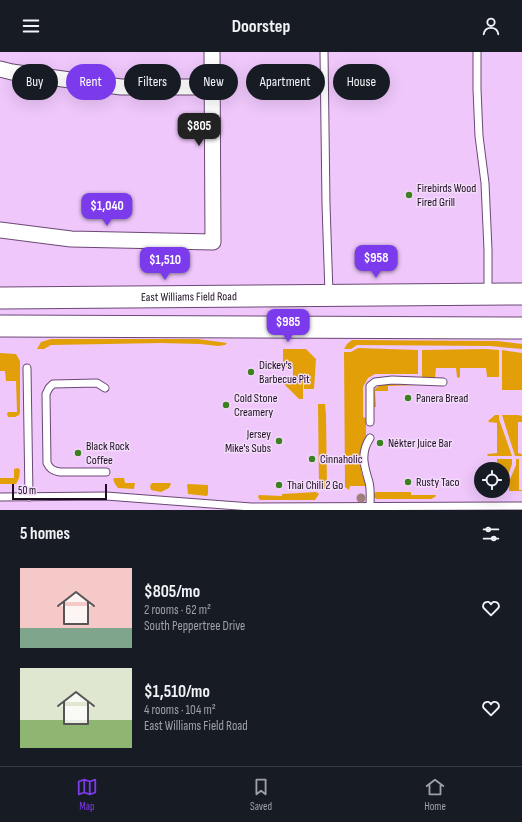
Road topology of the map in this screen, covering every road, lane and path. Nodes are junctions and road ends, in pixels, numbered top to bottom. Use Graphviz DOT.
graph roads {
  1 [pos="212,52"];
  2 [pos="324,52"];
  3 [pos="477,52"];
  4 [pos="212,64"];
  5 [pos="0,69"];
  6 [pos="189,87"];
  7 [pos="212,100"];
  8 [pos="0,230"];
  9 [pos="488,294"];
  10 [pos="522,294"];
  11 [pos="329,296"];
  12 [pos="0,298"];
  13 [pos="0,326"];
  14 [pos="333,327"];
  15 [pos="522,328"];
  16 [pos="27,368"];
  17 [pos="443,382"];
  18 [pos="105,388"];
  19 [pos="370,422"];
  20 [pos="370,438"];
  21 [pos="106,472"];
  22 [pos="0,497"];
  23 [pos="29,497"];
  24 [pos="522,506"];
  25 [pos="370,507"];
  1 -- 4 [label="street"];
  2 -- 11 [label="lane"];
  3 -- 9 [label="lane"];
  5 -- 6 [label="street"];
  7 -- 8 [label="street"];
  9 -- 10 [label="main road, East Williams Field Road"];
  9 -- 11 [label="main road, East Williams Field Road"];
  11 -- 12 [label="main road, East Williams Field Road"];
  11 -- 14 [label="main road"];
  13 -- 14 [label="main road"];
  14 -- 15 [label="main road"];
  16 -- 23 [label="lane"];
  17 -- 19 [label="lane"];
  18 -- 21 [label="lane"];
  20 -- 25 [label="lane"];
  22 -- 23 [label="lane"];
  23 -- 25 [label="lane"];
  24 -- 25 [label="lane"];
}
